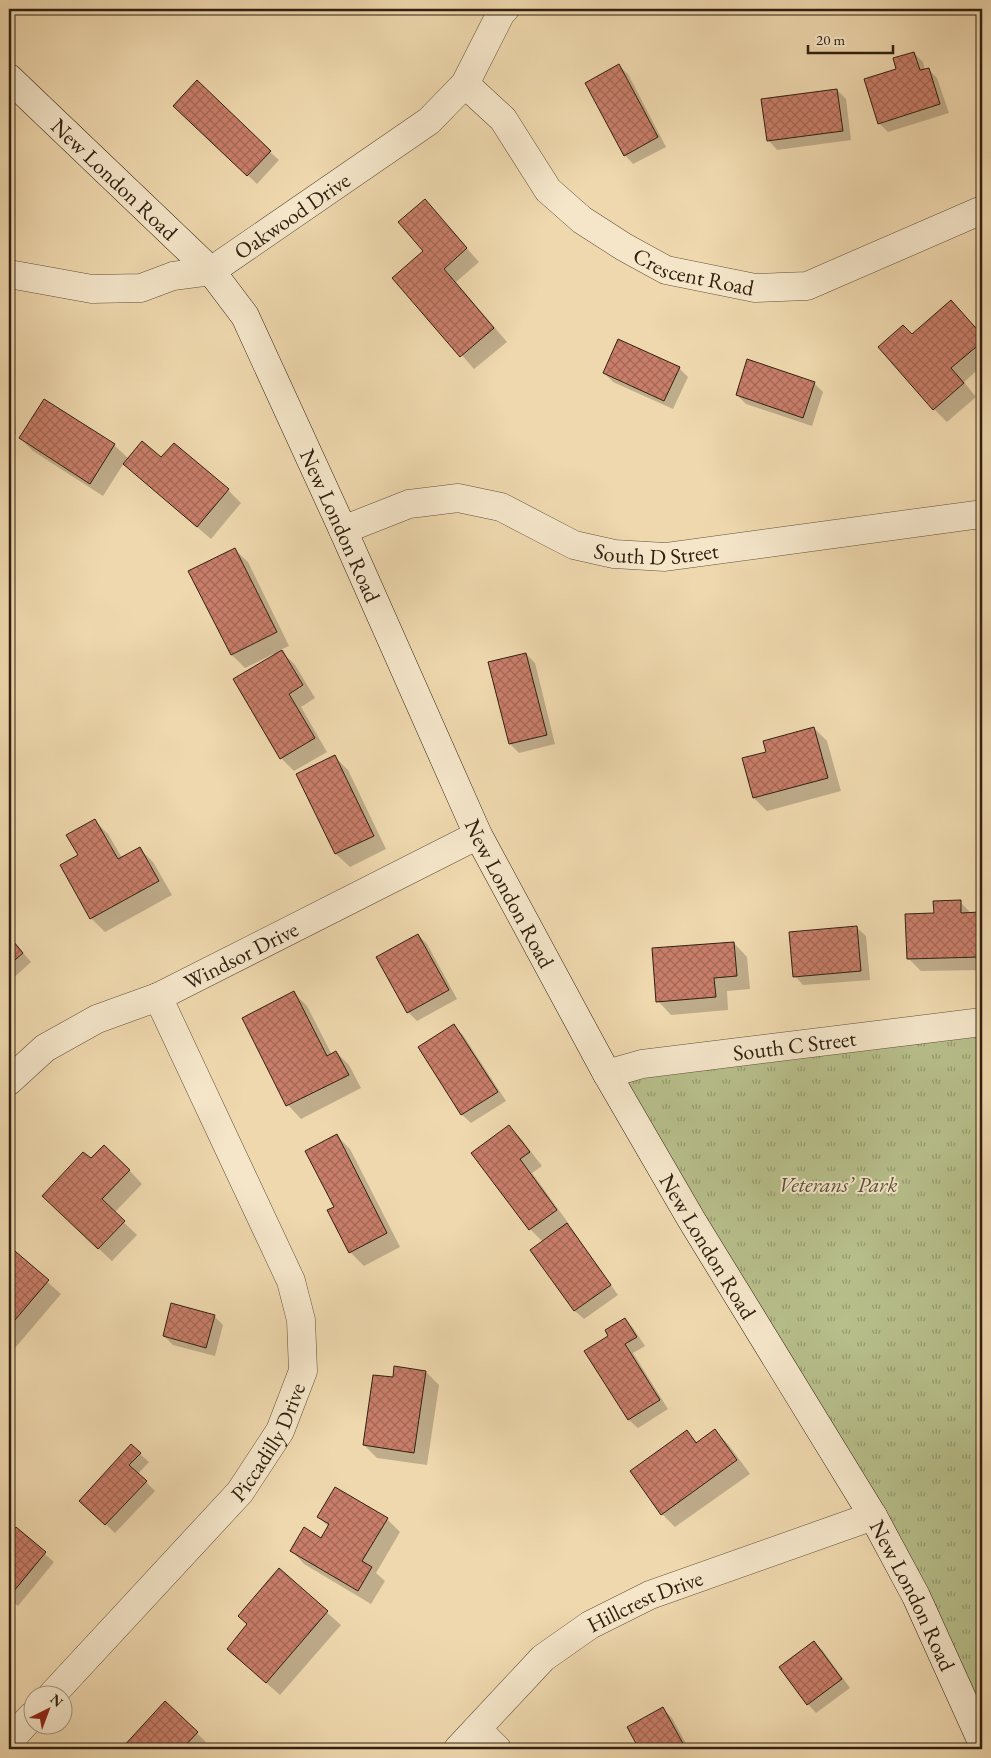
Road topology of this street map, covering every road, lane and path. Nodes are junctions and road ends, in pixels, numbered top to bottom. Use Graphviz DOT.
graph roads {
  1 [pos="505,9"];
  2 [pos="9,78"];
  3 [pos="465,84"];
  4 [pos="982,210"];
  5 [pos="211,271"];
  6 [pos="9,274"];
  7 [pos="982,514"];
  8 [pos="343,530"];
  9 [pos="478,835"];
  10 [pos="158,997"];
  11 [pos="982,1022"];
  12 [pos="608,1074"];
  13 [pos="9,1080"];
  14 [pos="873,1516"];
  15 [pos="60,1686"];
  16 [pos="22,1727"];
  17 [pos="477,1729"];
  18 [pos="9,1741"];
  19 [pos="982,1742"];
  20 [pos="458,1749"];
  21 [pos="497,1749"];
  1 -- 3 [label="street, Oakwood Drive"];
  2 -- 5 [label="street, New London Road"];
  3 -- 4 [label="street, Crescent Road"];
  3 -- 5 [label="street, Oakwood Drive"];
  5 -- 6 [label="street, Oakwood Drive"];
  5 -- 8 [label="street, New London Road"];
  7 -- 8 [label="street, South D Street"];
  8 -- 9 [label="street, New London Road"];
  9 -- 10 [label="street, Windsor Drive"];
  9 -- 12 [label="street, New London Road"];
  10 -- 13 [label="street, Windsor Drive"];
  10 -- 15 [label="street, Piccadilly Drive"];
  11 -- 12 [label="street, South C Street"];
  12 -- 14 [label="street, New London Road"];
  14 -- 17 [label="street, Hillcrest Drive"];
  14 -- 19 [label="street, New London Road"];
  16 -- 18 [label="street"];
  17 -- 20 [label="street, Hillcrest Drive"];
  17 -- 21 [label="street"];
}
